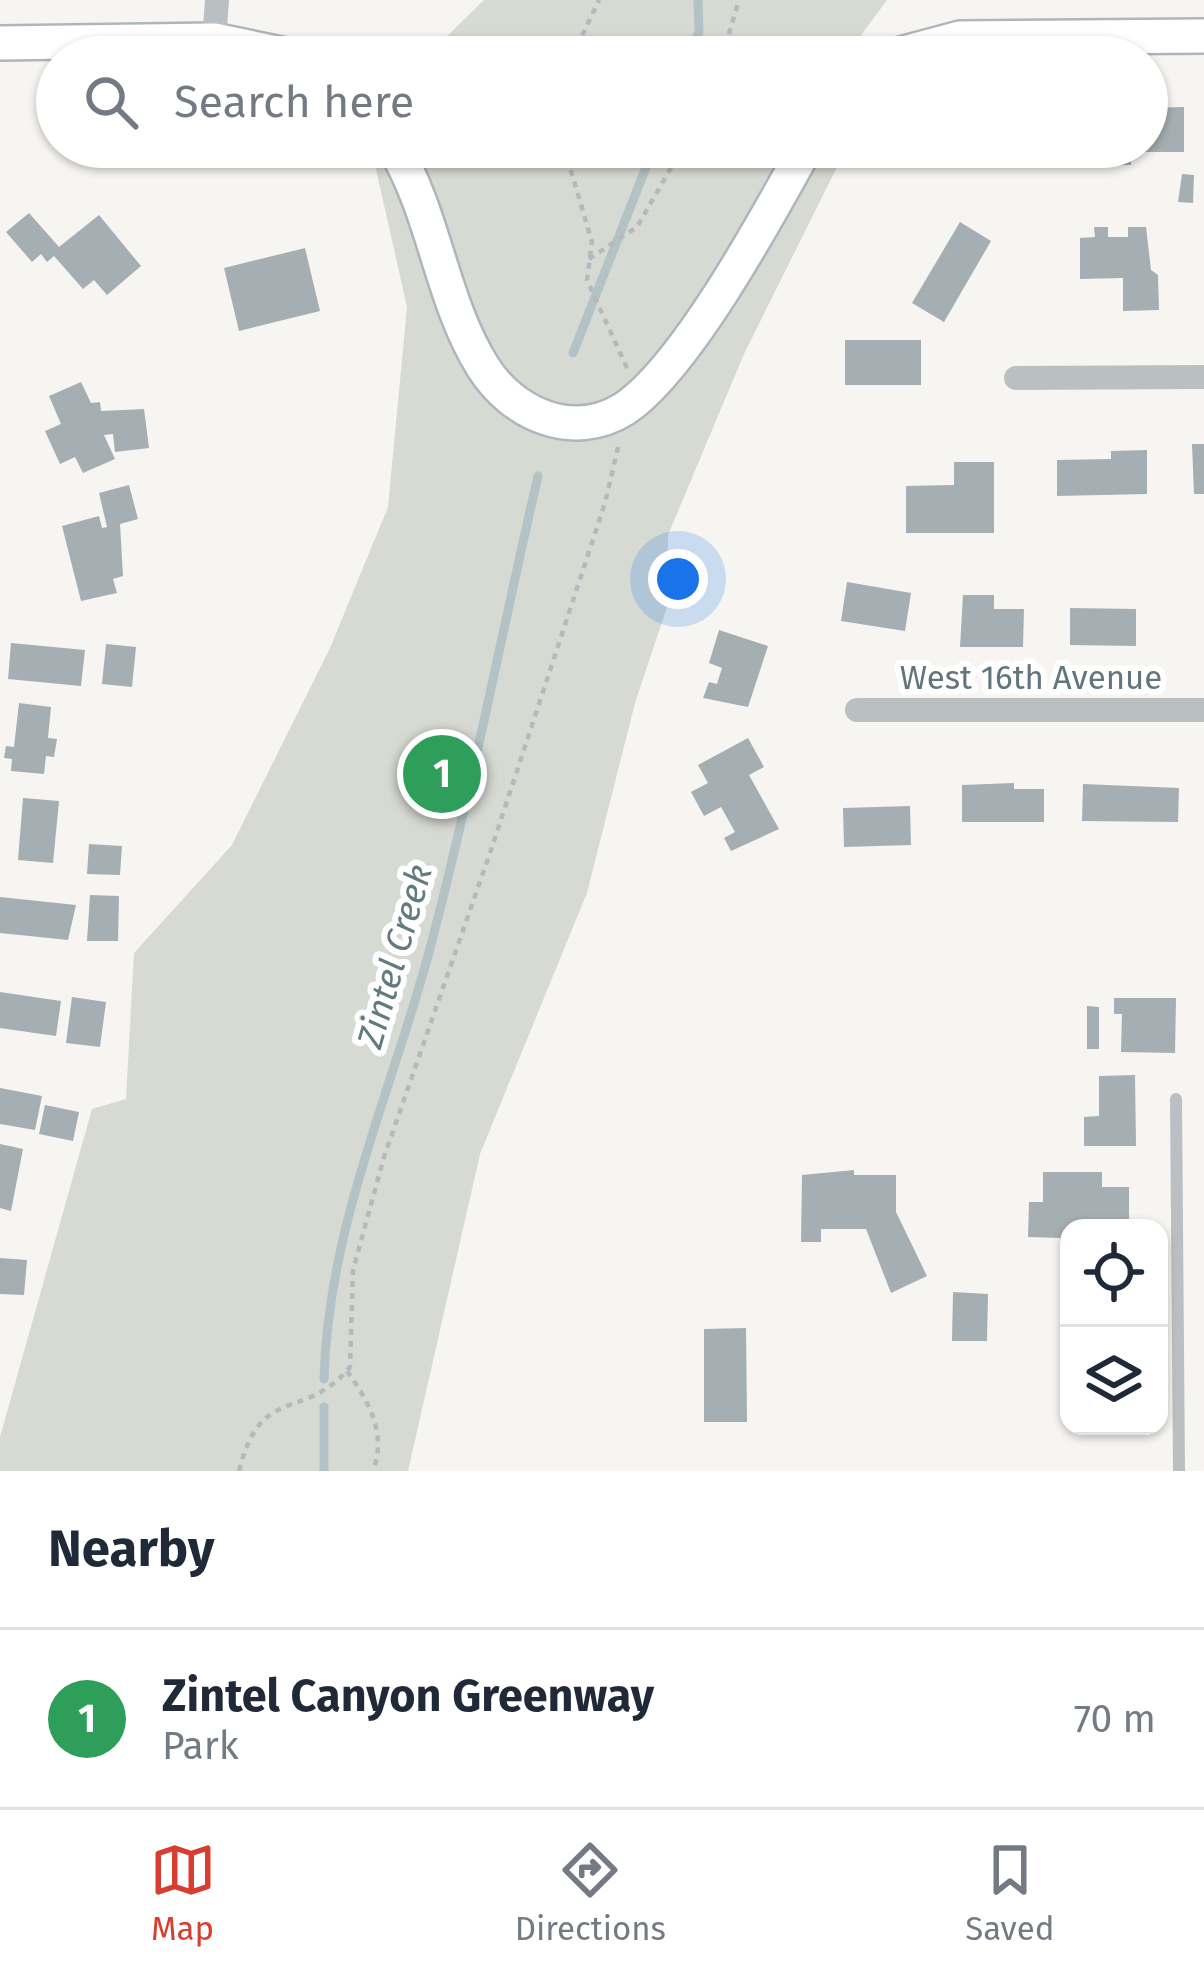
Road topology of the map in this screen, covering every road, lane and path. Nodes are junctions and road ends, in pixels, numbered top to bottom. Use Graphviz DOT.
graph roads {
  1 [pos="218,0"];
  2 [pos="599,0"];
  3 [pos="740,0"];
  4 [pos="214,36"];
  5 [pos="582,36"];
  6 [pos="729,36"];
  7 [pos="1168,36"];
  8 [pos="1204,36"];
  9 [pos="36,42"];
  10 [pos="0,43"];
  11 [pos="404,168"];
  12 [pos="570,168"];
  13 [pos="671,168"];
  14 [pos="793,168"];
  15 [pos="590,259"];
  16 [pos="1204,377"];
  17 [pos="1016,378"];
  18 [pos="628,405"];
  19 [pos="857,710"];
  20 [pos="1204,710"];
  21 [pos="1176,1099"];
  22 [pos="347,1371"];
  23 [pos="238,1471"];
  24 [pos="373,1471"];
  25 [pos="1179,1471"];
  1 -- 4 [label="street"];
  2 -- 5 [label="path"];
  3 -- 6 [label="path"];
  7 -- 8 [label="street"];
  9 -- 10 [label="street"];
  11 -- 18 [label="street"];
  12 -- 15 [label="path"];
  13 -- 15 [label="path"];
  14 -- 18 [label="street"];
  15 -- 18 [label="path"];
  16 -- 17 [label="street"];
  18 -- 22 [label="path"];
  19 -- 20 [label="street, West 16th Avenue"];
  21 -- 25 [label="lane"];
  22 -- 23 [label="path"];
  22 -- 24 [label="path"];
}
